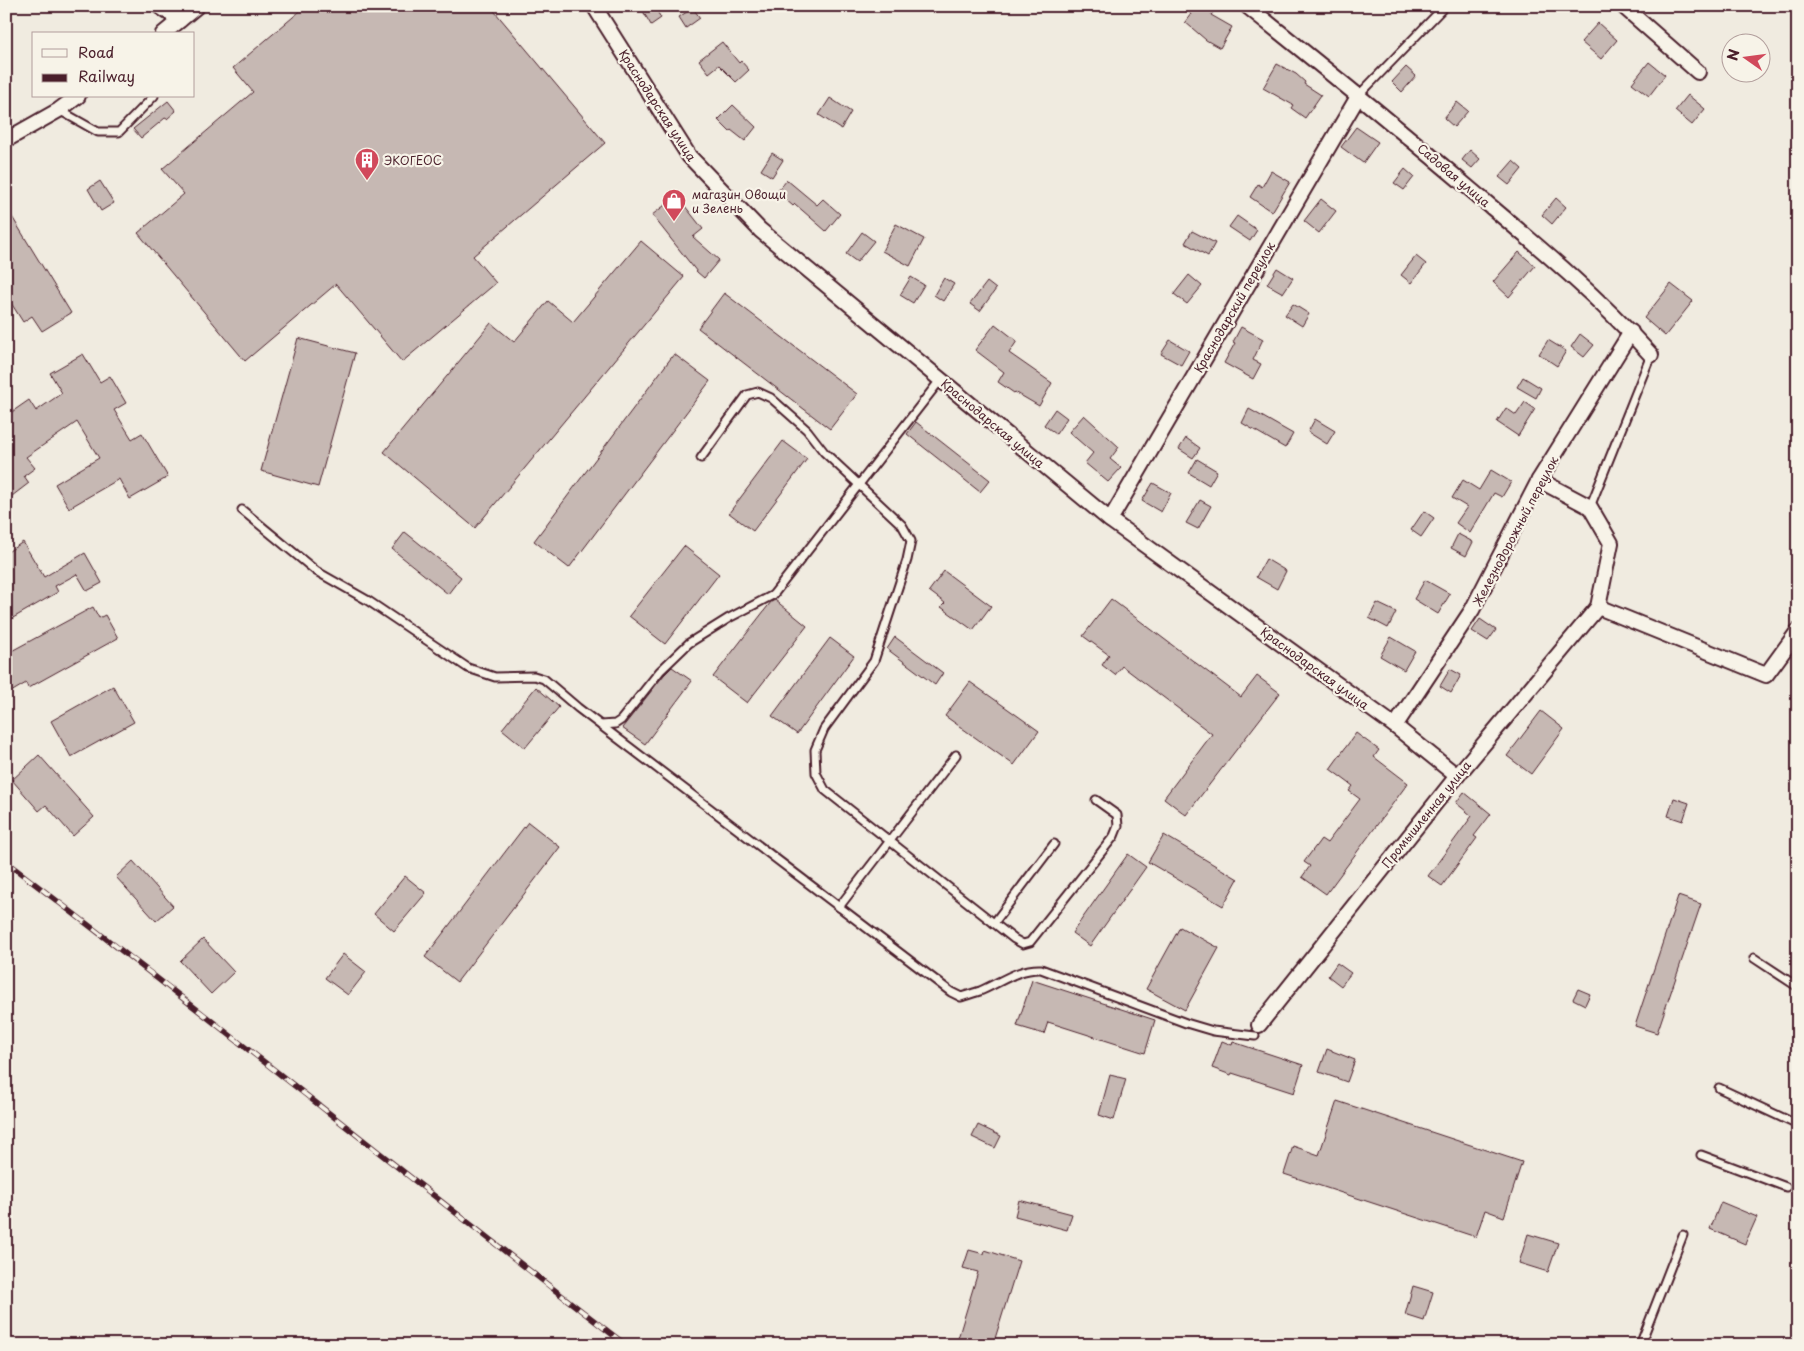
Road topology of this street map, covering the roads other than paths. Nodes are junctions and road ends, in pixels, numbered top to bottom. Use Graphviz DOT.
graph roads {
  1 [pos="159,6"];
  2 [pos="197,6"];
  3 [pos="594,6"];
  4 [pos="1247,6"];
  5 [pos="1445,6"];
  6 [pos="1624,6"];
  7 [pos="180,20"];
  8 [pos="165,32"];
  9 [pos="1698,72"];
  10 [pos="1358,95"];
  11 [pos="75,98"];
  12 [pos="152,98"];
  13 [pos="58,110"];
  14 [pos="6,140"];
  15 [pos="1630,332"];
  16 [pos="1651,355"];
  17 [pos="940,379"];
  18 [pos="701,458"];
  19 [pos="1539,480"];
  20 [pos="860,484"];
  21 [pos="1590,507"];
  22 [pos="242,510"];
  23 [pos="1110,520"];
  24 [pos="1598,607"];
  25 [pos="1798,631"];
  26 [pos="601,725"];
  27 [pos="1395,726"];
  28 [pos="956,755"];
  29 [pos="1457,776"];
  30 [pos="1096,800"];
  31 [pos="890,841"];
  32 [pos="1054,844"];
  33 [pos="839,907"];
  34 [pos="994,923"];
  35 [pos="1754,958"];
  36 [pos="1798,987"];
  37 [pos="1257,1030"];
  38 [pos="1719,1088"];
  39 [pos="1798,1125"];
  40 [pos="1701,1154"];
  41 [pos="1786,1187"];
  42 [pos="1683,1235"];
  43 [pos="1640,1345"];
  1 -- 7 [label="street"];
  2 -- 7 [label="street"];
  3 -- 17 [label="street, Краснодарская улица"];
  4 -- 10 [label="street, Садовая улица"];
  5 -- 10 [label="lane"];
  6 -- 9 [label="street"];
  7 -- 8 [label="street"];
  10 -- 15 [label="street, Садовая улица"];
  10 -- 23 [label="street, Краснодарский переулок"];
  11 -- 13 [label="street"];
  12 -- 13 [label="lane"];
  13 -- 14 [label="street"];
  15 -- 16 [label="street, Садовая улица"];
  15 -- 19 [label="street, Железнодорожный переулок"];
  16 -- 21 [label="lane"];
  17 -- 20 [label="lane"];
  17 -- 23 [label="street, Краснодарская улица"];
  18 -- 20 [label="lane"];
  19 -- 21 [label="street"];
  19 -- 27 [label="street, Железнодорожный переулок"];
  20 -- 26 [label="lane"];
  20 -- 31 [label="lane"];
  21 -- 24 [label="street"];
  22 -- 26 [label="lane"];
  23 -- 27 [label="street, Краснодарская улица"];
  24 -- 25 [label="street"];
  24 -- 29 [label="street, Промышленная улица"];
  26 -- 33 [label="lane"];
  27 -- 29 [label="street, Краснодарская улица"];
  28 -- 31 [label="lane"];
  29 -- 37 [label="street, Промышленная улица"];
  30 -- 34 [label="lane"];
  31 -- 33 [label="lane"];
  31 -- 34 [label="lane"];
  32 -- 34 [label="lane"];
  33 -- 37 [label="lane"];
  35 -- 36 [label="lane"];
  38 -- 39 [label="lane"];
  40 -- 41 [label="lane"];
  42 -- 43 [label="lane"];
}
